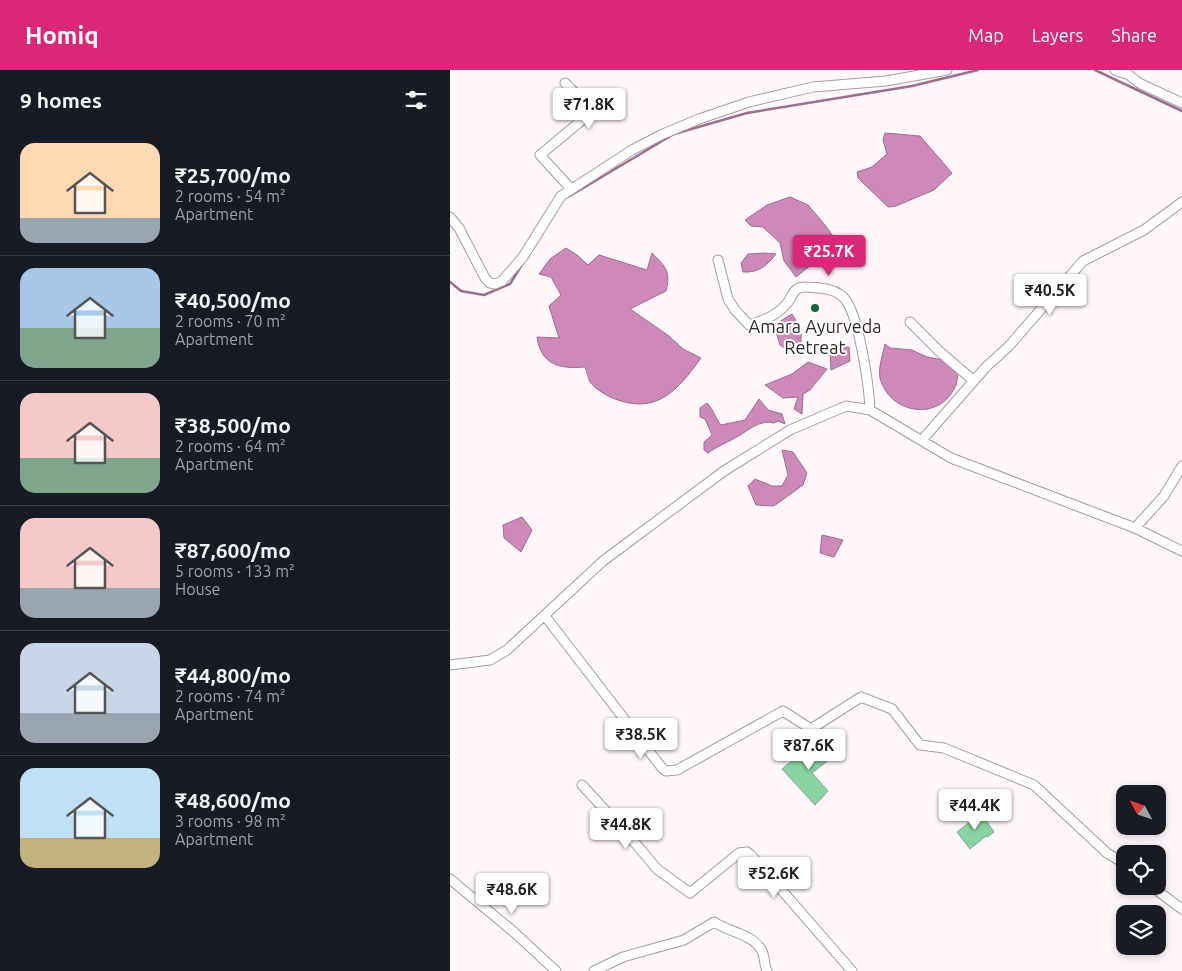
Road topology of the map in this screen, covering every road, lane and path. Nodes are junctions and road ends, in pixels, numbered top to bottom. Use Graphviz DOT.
graph roads {
  1 [pos="947,70"];
  2 [pos="1116,70"];
  3 [pos="565,83"];
  4 [pos="1182,103"];
  5 [pos="572,189"];
  6 [pos="1182,202"];
  7 [pos="450,217"];
  8 [pos="718,260"];
  9 [pos="910,322"];
  10 [pos="974,381"];
  11 [pos="870,410"];
  12 [pos="922,440"];
  13 [pos="1182,466"];
  14 [pos="1135,528"];
  15 [pos="1182,551"];
  16 [pos="545,616"];
  17 [pos="450,665"];
  18 [pos="582,785"];
  19 [pos="1116,858"];
  20 [pos="450,879"];
  21 [pos="1163,895"];
  22 [pos="1182,909"];
  23 [pos="556,971"];
  24 [pos="594,971"];
  25 [pos="767,971"];
  26 [pos="852,971"];
  1 -- 5 [label="street"];
  2 -- 4 [label="street"];
  3 -- 5 [label="street"];
  5 -- 7 [label="street"];
  6 -- 10 [label="street"];
  8 -- 11 [label="street"];
  9 -- 10 [label="street"];
  10 -- 12 [label="street"];
  11 -- 12 [label="street"];
  11 -- 16 [label="street"];
  12 -- 14 [label="street"];
  13 -- 14 [label="street"];
  14 -- 15 [label="street"];
  16 -- 17 [label="street"];
  16 -- 19 [label="street"];
  18 -- 26 [label="street"];
  20 -- 23 [label="street"];
  21 -- 22 [label="street"];
  24 -- 25 [label="street"];
}
